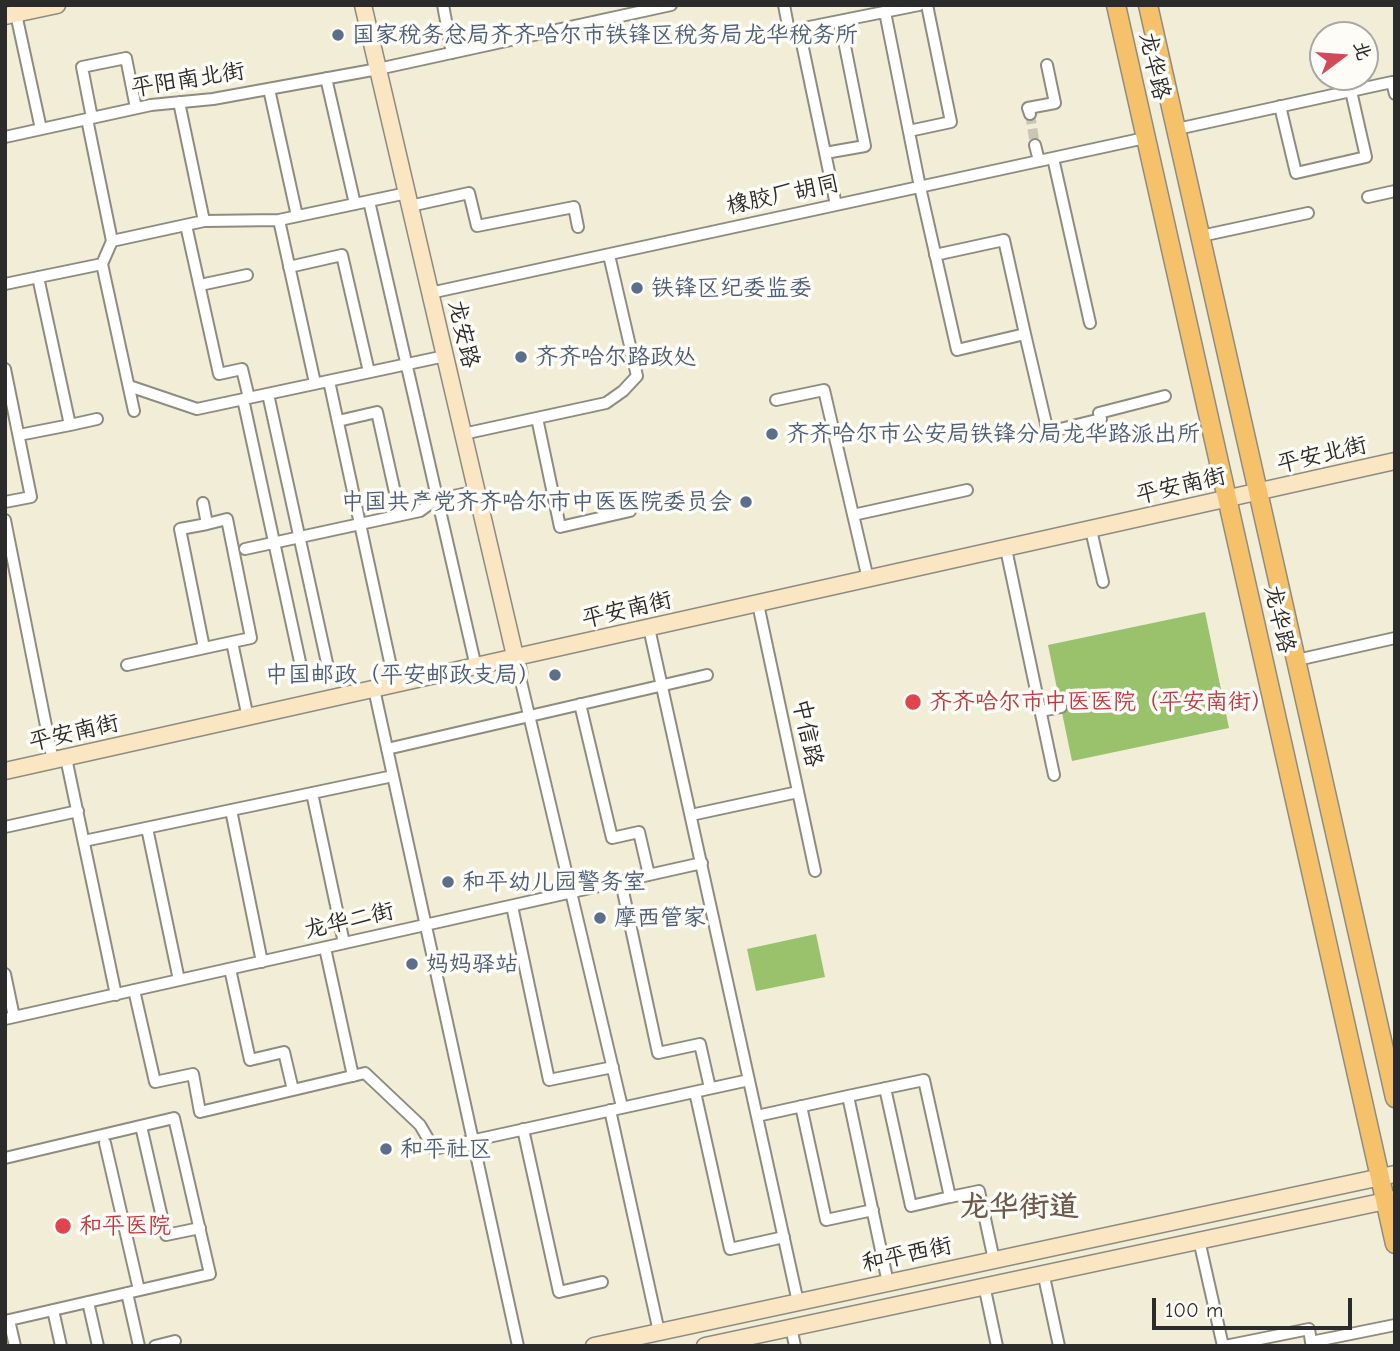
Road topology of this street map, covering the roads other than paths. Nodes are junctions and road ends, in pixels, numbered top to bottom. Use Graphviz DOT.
graph roads {
  1 [pos="57,5"];
  2 [pos="363,5"];
  3 [pos="443,5"];
  4 [pos="671,5"];
  5 [pos="784,5"];
  6 [pos="927,5"];
  7 [pos="1115,5"];
  8 [pos="1148,5"];
  9 [pos="912,6"];
  10 [pos="885,12"];
  11 [pos="11,15"];
  12 [pos="841,21"];
  13 [pos="794,30"];
  14 [pos="764,36"];
  15 [pos="452,53"];
  16 [pos="1047,65"];
  17 [pos="378,69"];
  18 [pos="326,78"];
  19 [pos="1379,85"];
  20 [pos="269,89"];
  21 [pos="1351,91"];
  22 [pos="1395,94"];
  23 [pos="179,102"];
  24 [pos="1280,106"];
  25 [pos="136,108"];
  26 [pos="1030,114"];
  27 [pos="90,118"];
  28 [pos="41,129"];
  29 [pos="1177,129"];
  30 [pos="909,131"];
  31 [pos="5,137"];
  32 [pos="1145,138"];
  33 [pos="1035,145"];
  34 [pos="825,153"];
  35 [pos="1053,158"];
  36 [pos="1039,162"];
  37 [pos="920,187"];
  38 [pos="1395,191"];
  39 [pos="1368,197"];
  40 [pos="409,199"];
  41 [pos="369,201"];
  42 [pos="355,204"];
  43 [pos="836,205"];
  44 [pos="1308,213"];
  45 [pos="297,216"];
  46 [pos="279,220"];
  47 [pos="204,221"];
  48 [pos="186,225"];
  49 [pos="578,227"];
  50 [pos="1201,236"];
  51 [pos="112,241"];
  52 [pos="609,255"];
  53 [pos="935,255"];
  54 [pos="102,264"];
  55 [pos="289,267"];
  56 [pos="247,275"];
  57 [pos="38,277"];
  58 [pos="5,284"];
  59 [pos="200,285"];
  60 [pos="430,293"];
  61 [pos="1090,323"];
  62 [pos="1025,334"];
  63 [pos="445,356"];
  64 [pos="407,364"];
  65 [pos="5,369"];
  66 [pos="369,372"];
  67 [pos="329,381"];
  68 [pos="315,383"];
  69 [pos="129,386"];
  70 [pos="268,394"];
  71 [pos="1165,396"];
  72 [pos="246,398"];
  73 [pos="776,401"];
  74 [pos="134,411"];
  75 [pos="537,418"];
  76 [pos="97,419"];
  77 [pos="338,421"];
  78 [pos="70,425"];
  79 [pos="463,434"];
  80 [pos="19,435"];
  81 [pos="1395,461"];
  82 [pos="967,490"];
  83 [pos="477,492"];
  84 [pos="1259,492"];
  85 [pos="438,499"];
  86 [pos="1227,499"];
  87 [pos="5,502"];
  88 [pos="202,503"];
  89 [pos="630,511"];
  90 [pos="400,515"];
  91 [pos="853,515"];
  92 [pos="5,520"];
  93 [pos="207,524"];
  94 [pos="360,524"];
  95 [pos="1091,530"];
  96 [pos="299,537"];
  97 [pos="274,543"];
  98 [pos="1006,549"];
  99 [pos="245,550"];
  100 [pos="868,579"];
  101 [pos="1103,582"];
  102 [pos="758,604"];
  103 [pos="649,628"];
  104 [pos="1395,638"];
  105 [pos="232,642"];
  106 [pos="204,648"];
  107 [pos="1297,660"];
  108 [pos="127,665"];
  109 [pos="517,666"];
  110 [pos="476,667"];
  111 [pos="302,671"];
  112 [pos="329,672"];
  113 [pos="707,675"];
  114 [pos="395,685"];
  115 [pos="662,686"];
  116 [pos="374,690"];
  117 [pos="580,705"];
  118 [pos="1061,707"];
  119 [pos="1041,711"];
  120 [pos="529,716"];
  121 [pos="248,718"];
  122 [pos="387,749"];
  123 [pos="60,759"];
  124 [pos="5,772"];
  125 [pos="1054,775"];
  126 [pos="393,776"];
  127 [pos="798,792"];
  128 [pos="312,793"];
  129 [pos="231,810"];
  130 [pos="78,811"];
  131 [pos="691,815"];
  132 [pos="5,827"];
  133 [pos="148,828"];
  134 [pos="84,841"];
  135 [pos="702,863"];
  136 [pos="815,872"];
  137 [pos="649,875"];
  138 [pos="621,882"];
  139 [pos="570,893"];
  140 [pos="512,906"];
  141 [pos="426,925"];
  142 [pos="344,943"];
  143 [pos="325,948"];
  144 [pos="262,962"];
  145 [pos="230,969"];
  146 [pos="5,974"];
  147 [pos="179,980"];
  148 [pos="134,990"];
  149 [pos="116,995"];
  150 [pos="10,1018"];
  151 [pos="612,1067"];
  152 [pos="353,1076"];
  153 [pos="749,1080"];
  154 [pos="710,1088"];
  155 [pos="885,1088"];
  156 [pos="293,1090"];
  157 [pos="695,1092"];
  158 [pos="848,1096"];
  159 [pos="1395,1098"];
  160 [pos="801,1106"];
  161 [pos="622,1107"];
  162 [pos="610,1110"];
  163 [pos="757,1116"];
  164 [pos="141,1126"];
  165 [pos="523,1129"];
  166 [pos="473,1140"];
  167 [pos="105,1143"];
  168 [pos="5,1158"];
  169 [pos="1387,1176"];
  170 [pos="950,1198"];
  171 [pos="1390,1200"];
  172 [pos="873,1210"];
  173 [pos="200,1228"];
  174 [pos="784,1237"];
  175 [pos="1199,1240"];
  176 [pos="1395,1244"];
  177 [pos="994,1260"];
  178 [pos="1043,1272"];
  179 [pos="602,1282"];
  180 [pos="888,1283"];
  181 [pos="984,1285"];
  182 [pos="139,1290"];
  183 [pos="127,1293"];
  184 [pos="88,1302"];
  185 [pos="798,1302"];
  186 [pos="53,1310"];
  187 [pos="7,1321"];
  188 [pos="1395,1325"];
  189 [pos="791,1327"];
  190 [pos="659,1332"];
  191 [pos="175,1341"];
  192 [pos="15,1346"];
  193 [pos="61,1346"];
  194 [pos="98,1346"];
  195 [pos="139,1346"];
  196 [pos="155,1346"];
  197 [pos="518,1346"];
  198 [pos="594,1346"];
  199 [pos="705,1346"];
  200 [pos="795,1346"];
  201 [pos="997,1346"];
  202 [pos="1059,1346"];
  203 [pos="1224,1346"];
  1 -- 11 [label="street"];
  2 -- 17 [label="street, 龙安路"];
  3 -- 15 [label="street"];
  4 -- 15 [label="street, 平阳南北街"];
  5 -- 13 [label="street"];
  6 -- 30 [label="street"];
  7 -- 32 [label="main road, 龙华路"];
  8 -- 29 [label="main road, 龙华路"];
  9 -- 10 [label="street"];
  10 -- 12 [label="street"];
  10 -- 30 [label="street"];
  11 -- 28 [label="street"];
  12 -- 13 [label="street"];
  12 -- 34 [label="street"];
  13 -- 14 [label="street"];
  13 -- 34 [label="street"];
  15 -- 17 [label="street, 平阳南北街"];
  16 -- 26 [label="street"];
  17 -- 18 [label="street, 平阳南北街"];
  17 -- 40 [label="street, 龙安路"];
  18 -- 20 [label="street, 平阳南北街"];
  18 -- 42 [label="street"];
  19 -- 22 [label="street"];
  20 -- 23 [label="street, 平阳南北街"];
  20 -- 45 [label="street"];
  21 -- 24 [label="street"];
  21 -- 24 [label="street"];
  23 -- 25 [label="street, 平阳南北街"];
  23 -- 47 [label="street"];
  24 -- 29 [label="street"];
  25 -- 27 [label="street, 平阳南北街"];
  25 -- 27 [label="street"];
  27 -- 28 [label="street, 平阳南北街"];
  27 -- 51 [label="street"];
  28 -- 31 [label="street, 平阳南北街"];
  29 -- 50 [label="main road, 龙华路"];
  30 -- 37 [label="street"];
  32 -- 35 [label="street, 橡胶厂胡同"];
  32 -- 86 [label="main road, 龙华路"];
  33 -- 36 [label="street"];
  34 -- 43 [label="street"];
  35 -- 36 [label="street, 橡胶厂胡同"];
  35 -- 61 [label="street"];
  36 -- 37 [label="street, 橡胶厂胡同"];
  37 -- 43 [label="street, 橡胶厂胡同"];
  37 -- 53 [label="street"];
  38 -- 39 [label="street"];
  40 -- 41 [label="street"];
  40 -- 49 [label="street"];
  40 -- 60 [label="street, 龙安路"];
  41 -- 42 [label="street"];
  41 -- 64 [label="street"];
  42 -- 45 [label="street"];
  43 -- 52 [label="street, 橡胶厂胡同"];
  44 -- 50 [label="street"];
  45 -- 46 [label="street"];
  46 -- 47 [label="street"];
  46 -- 55 [label="street"];
  47 -- 48 [label="street"];
  48 -- 51 [label="street"];
  48 -- 59 [label="street"];
  50 -- 84 [label="main road, 龙华路"];
  51 -- 54 [label="street"];
  52 -- 60 [label="street, 橡胶厂胡同"];
  52 -- 75 [label="street"];
  53 -- 62 [label="street"];
  53 -- 62 [label="street"];
  54 -- 57 [label="street"];
  54 -- 69 [label="street"];
  55 -- 66 [label="street"];
  55 -- 68 [label="street"];
  56 -- 59 [label="street"];
  57 -- 58 [label="street"];
  57 -- 78 [label="street"];
  59 -- 72 [label="street"];
  60 -- 63 [label="street, 龙安路"];
  62 -- 71 [label="street"];
  63 -- 64 [label="street"];
  63 -- 79 [label="street, 龙安路"];
  64 -- 66 [label="street"];
  64 -- 85 [label="street"];
  65 -- 80 [label="street"];
  66 -- 67 [label="street"];
  67 -- 68 [label="street"];
  67 -- 77 [label="street"];
  68 -- 70 [label="street"];
  69 -- 72 [label="street"];
  69 -- 74 [label="street"];
  70 -- 72 [label="street"];
  70 -- 96 [label="street"];
  72 -- 97 [label="street"];
  73 -- 91 [label="street"];
  75 -- 79 [label="street"];
  75 -- 89 [label="street"];
  76 -- 78 [label="street"];
  77 -- 90 [label="street"];
  77 -- 94 [label="street"];
  78 -- 80 [label="street"];
  79 -- 83 [label="street, 龙安路"];
  80 -- 87 [label="street"];
  81 -- 84 [label="street, 平安北街"];
  82 -- 91 [label="street"];
  83 -- 85 [label="street"];
  83 -- 109 [label="street, 龙安路"];
  84 -- 86 [label="street, 平安南街"];
  84 -- 107 [label="main road, 龙华路"];
  85 -- 90 [label="street"];
  85 -- 110 [label="street"];
  86 -- 95 [label="street, 平安南街"];
  86 -- 169 [label="main road, 龙华路"];
  88 -- 93 [label="street"];
  90 -- 94 [label="street"];
  91 -- 100 [label="street"];
  92 -- 123 [label="street"];
  93 -- 105 [label="street"];
  93 -- 106 [label="street"];
  94 -- 96 [label="street"];
  94 -- 114 [label="street"];
  95 -- 98 [label="street, 平安南街"];
  95 -- 101 [label="street"];
  96 -- 97 [label="street"];
  96 -- 112 [label="street"];
  97 -- 99 [label="street"];
  97 -- 111 [label="street"];
  98 -- 100 [label="street, 平安南街"];
  98 -- 119 [label="street"];
  100 -- 102 [label="street, 平安南街"];
  102 -- 103 [label="street, 平安南街"];
  102 -- 127 [label="street, 中信路"];
  103 -- 109 [label="street, 平安南街"];
  103 -- 115 [label="street"];
  104 -- 107 [label="street"];
  105 -- 106 [label="street"];
  105 -- 121 [label="street"];
  106 -- 108 [label="street"];
  107 -- 159 [label="main road, 龙华路"];
  109 -- 110 [label="street, 平安南街"];
  109 -- 120 [label="street"];
  110 -- 114 [label="street, 平安南街"];
  113 -- 115 [label="street"];
  114 -- 116 [label="street, 平安南街"];
  115 -- 117 [label="street"];
  115 -- 131 [label="street"];
  116 -- 121 [label="street, 平安南街"];
  116 -- 122 [label="street"];
  117 -- 120 [label="street"];
  117 -- 137 [label="street"];
  118 -- 119 [label="street"];
  119 -- 125 [label="street"];
  120 -- 122 [label="street"];
  120 -- 139 [label="street"];
  121 -- 123 [label="street, 平安南街"];
  122 -- 126 [label="street"];
  123 -- 124 [label="street, 平安南街"];
  123 -- 130 [label="street"];
  126 -- 128 [label="street"];
  126 -- 141 [label="street"];
  127 -- 131 [label="street"];
  127 -- 136 [label="street, 中信路"];
  128 -- 129 [label="street"];
  128 -- 142 [label="street"];
  129 -- 133 [label="street"];
  129 -- 144 [label="street"];
  130 -- 132 [label="street"];
  130 -- 134 [label="street"];
  131 -- 135 [label="street"];
  133 -- 134 [label="street"];
  133 -- 147 [label="street"];
  134 -- 149 [label="street"];
  135 -- 137 [label="street, 龙华二街"];
  135 -- 153 [label="street"];
  137 -- 138 [label="street, 龙华二街"];
  138 -- 139 [label="street, 龙华二街"];
  138 -- 154 [label="street"];
  139 -- 140 [label="street, 龙华二街"];
  139 -- 151 [label="street"];
  140 -- 141 [label="street, 龙华二街"];
  140 -- 151 [label="street"];
  141 -- 142 [label="street, 龙华二街"];
  141 -- 166 [label="street"];
  142 -- 143 [label="street, 龙华二街"];
  143 -- 144 [label="street, 龙华二街"];
  143 -- 152 [label="street"];
  144 -- 145 [label="street, 龙华二街"];
  145 -- 147 [label="street, 龙华二街"];
  145 -- 156 [label="street"];
  146 -- 150 [label="street"];
  147 -- 148 [label="street, 龙华二街"];
  148 -- 149 [label="street, 龙华二街"];
  148 -- 156 [label="street"];
  149 -- 150 [label="street, 龙华二街"];
  151 -- 161 [label="street"];
  152 -- 156 [label="street"];
  152 -- 166 [label="street"];
  153 -- 154 [label="street"];
  153 -- 163 [label="street"];
  154 -- 157 [label="street"];
  155 -- 158 [label="street"];
  155 -- 170 [label="street"];
  155 -- 170 [label="street"];
  157 -- 161 [label="street"];
  157 -- 174 [label="street"];
  158 -- 160 [label="street"];
  158 -- 172 [label="street"];
  160 -- 163 [label="street"];
  160 -- 172 [label="street"];
  161 -- 162 [label="street"];
  162 -- 165 [label="street"];
  162 -- 190 [label="street"];
  163 -- 174 [label="street"];
  164 -- 168 [label="street"];
  164 -- 173 [label="street"];
  164 -- 173 [label="street"];
  165 -- 166 [label="street"];
  165 -- 179 [label="street"];
  166 -- 197 [label="street"];
  167 -- 182 [label="street"];
  169 -- 171 [label="main road, 龙华路"];
  169 -- 177 [label="street, 和平西街"];
  170 -- 177 [label="street"];
  171 -- 175 [label="street, 和平西街"];
  171 -- 176 [label="main road, 龙华路"];
  172 -- 180 [label="street"];
  173 -- 182 [label="street"];
  174 -- 185 [label="street"];
  175 -- 178 [label="street, 和平西街"];
  175 -- 203 [label="street"];
  177 -- 180 [label="street, 和平西街"];
  178 -- 181 [label="street, 和平西街"];
  178 -- 202 [label="street"];
  180 -- 185 [label="street, 和平西街"];
  181 -- 189 [label="street, 和平西街"];
  181 -- 201 [label="street"];
  182 -- 183 [label="street"];
  183 -- 184 [label="street"];
  183 -- 195 [label="street"];
  184 -- 186 [label="street"];
  184 -- 194 [label="street"];
  185 -- 190 [label="street, 和平西街"];
  186 -- 187 [label="street"];
  186 -- 193 [label="street"];
  187 -- 192 [label="street"];
  188 -- 203 [label="street"];
  189 -- 199 [label="street, 和平西街"];
  189 -- 200 [label="street"];
  190 -- 198 [label="street, 和平西街"];
  191 -- 196 [label="street"];
}
